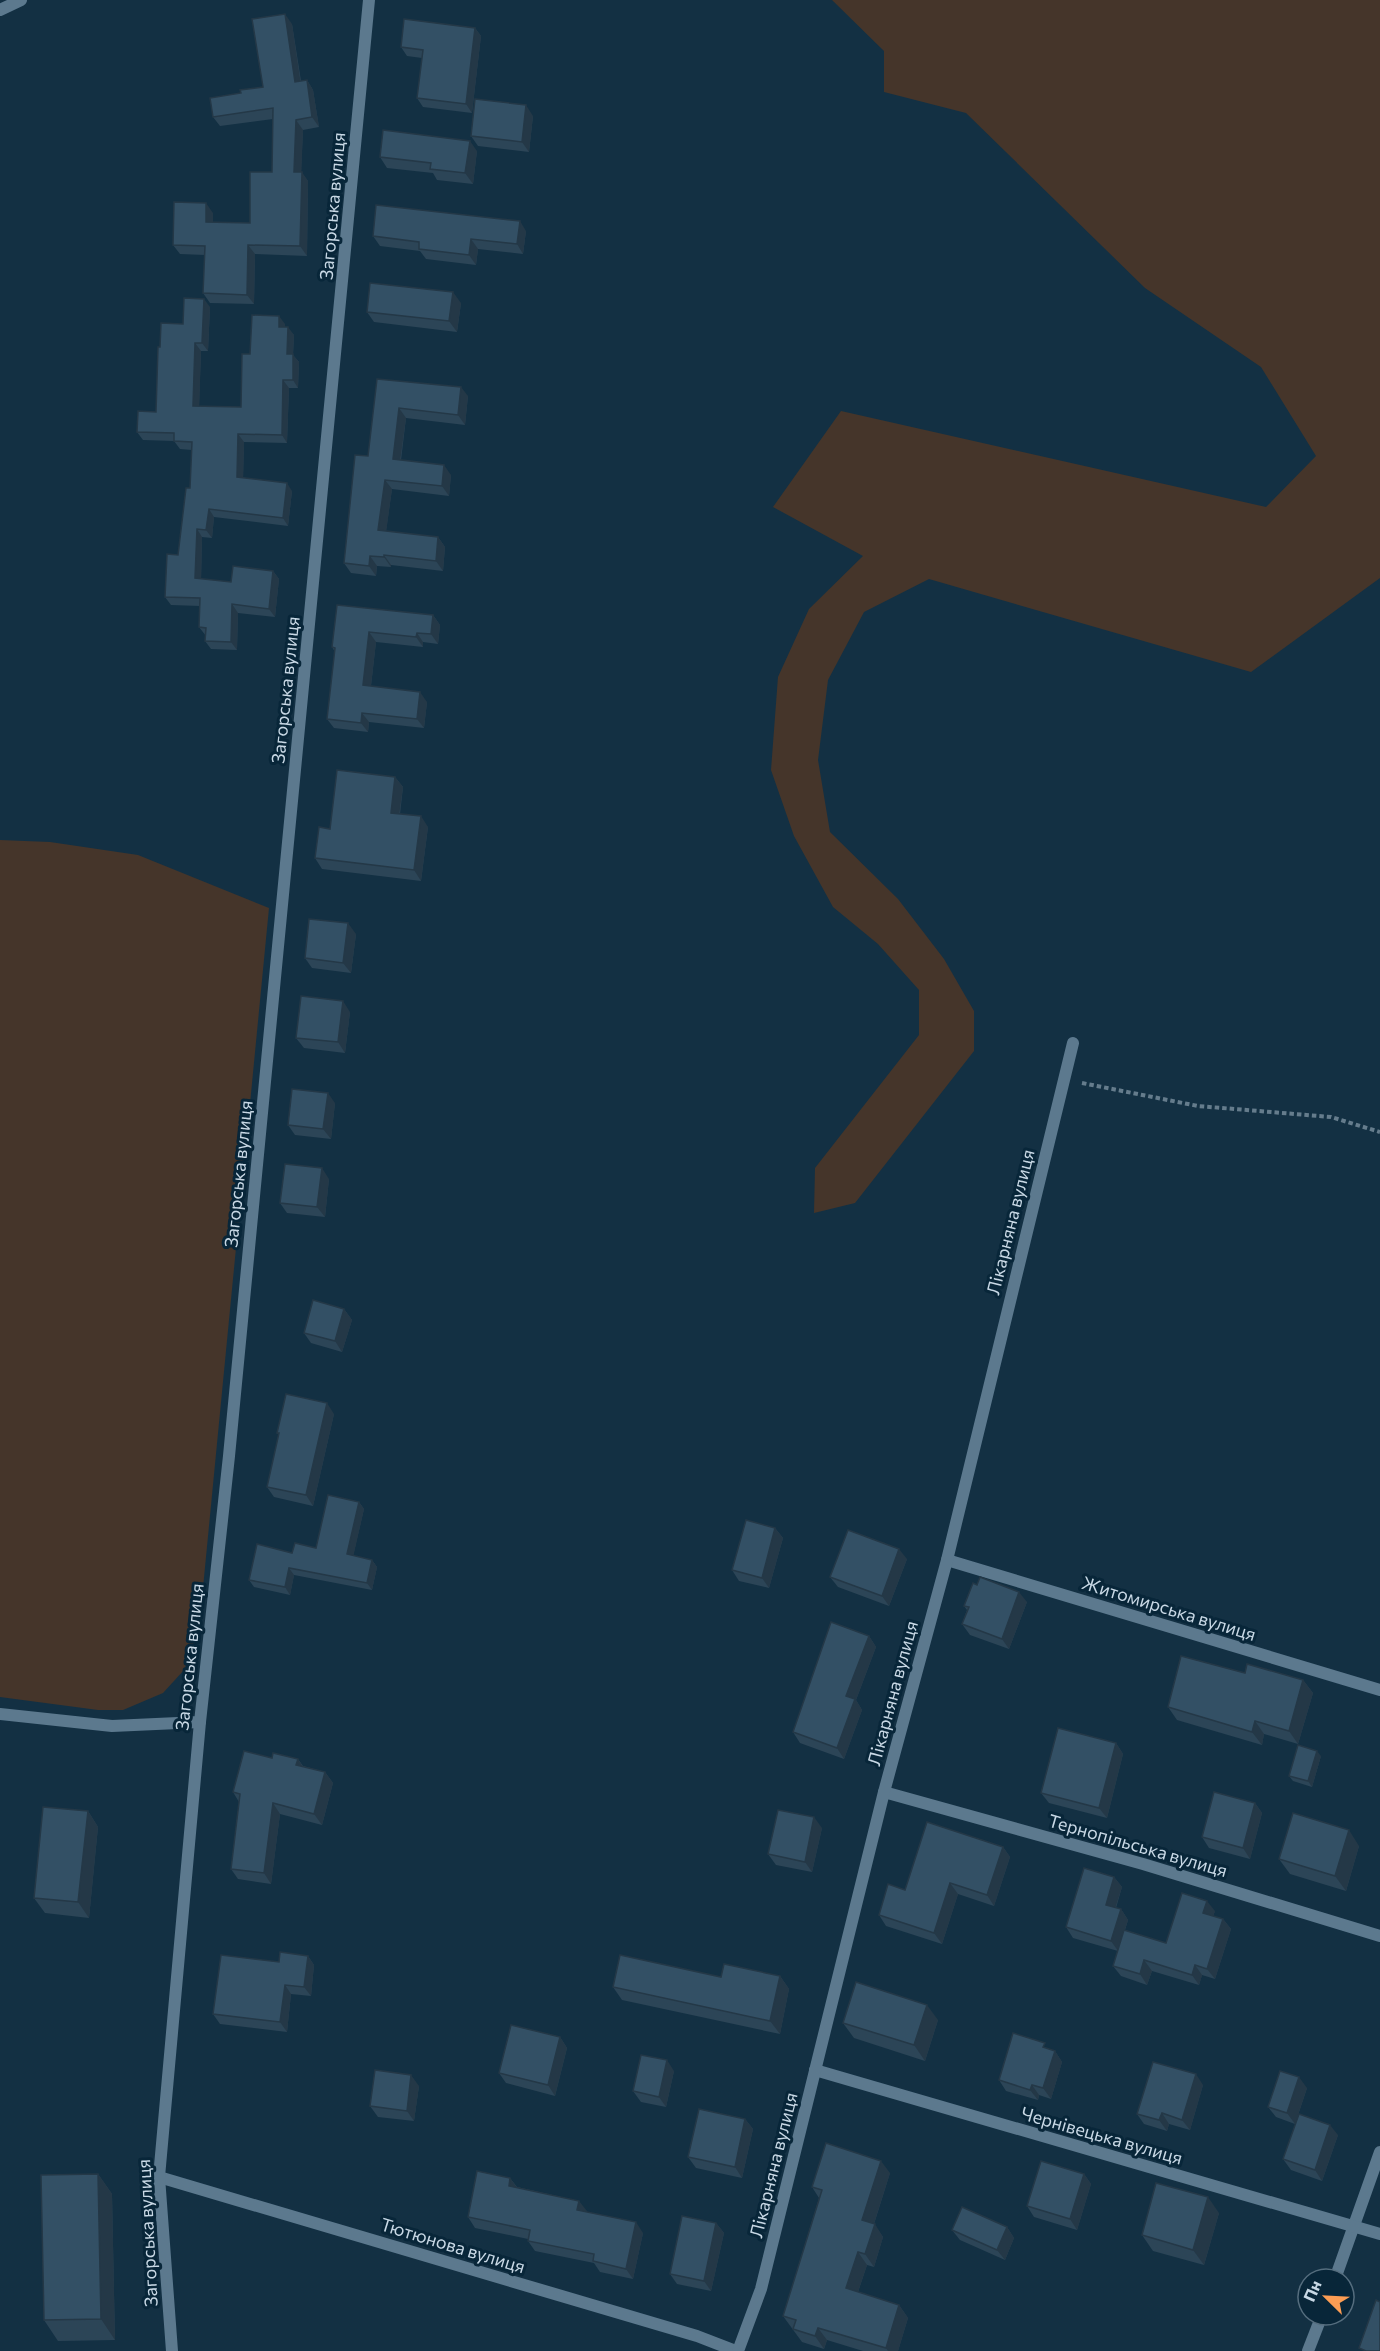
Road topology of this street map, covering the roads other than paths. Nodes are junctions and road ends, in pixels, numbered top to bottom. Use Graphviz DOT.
graph roads {
  1 [pos="21,0"];
  2 [pos="369,0"];
  3 [pos="0,10"];
  4 [pos="1073,1043"];
  5 [pos="947,1560"];
  6 [pos="1380,1690"];
  7 [pos="0,1714"];
  8 [pos="200,1722"];
  9 [pos="884,1792"];
  10 [pos="1380,1936"];
  11 [pos="815,2070"];
  12 [pos="1380,2152"];
  13 [pos="159,2177"];
  14 [pos="1354,2226"];
  15 [pos="1380,2234"];
  16 [pos="1339,2267"];
  17 [pos="1317,2327"];
  18 [pos="172,2351"];
  19 [pos="737,2351"];
  20 [pos="1308,2351"];
  1 -- 3 [label="street"];
  2 -- 8 [label="street, Загорська вулиця"];
  4 -- 5 [label="street, Лікарняна вулиця"];
  5 -- 6 [label="street, Житомирська вулиця"];
  5 -- 9 [label="street, Лікарняна вулиця"];
  7 -- 8 [label="street"];
  8 -- 13 [label="street, Загорська вулиця"];
  9 -- 10 [label="street, Тернопільська вулиця"];
  9 -- 11 [label="street, Лікарняна вулиця"];
  11 -- 14 [label="street, Чернівецька вулиця"];
  11 -- 19 [label="street, Лікарняна вулиця"];
  12 -- 14 [label="street"];
  13 -- 18 [label="street, Загорська вулиця"];
  13 -- 19 [label="street, Тютюнова вулиця"];
  14 -- 15 [label="street, Чернівецька вулиця"];
  14 -- 16 [label="street"];
  17 -- 20 [label="street"];
}
